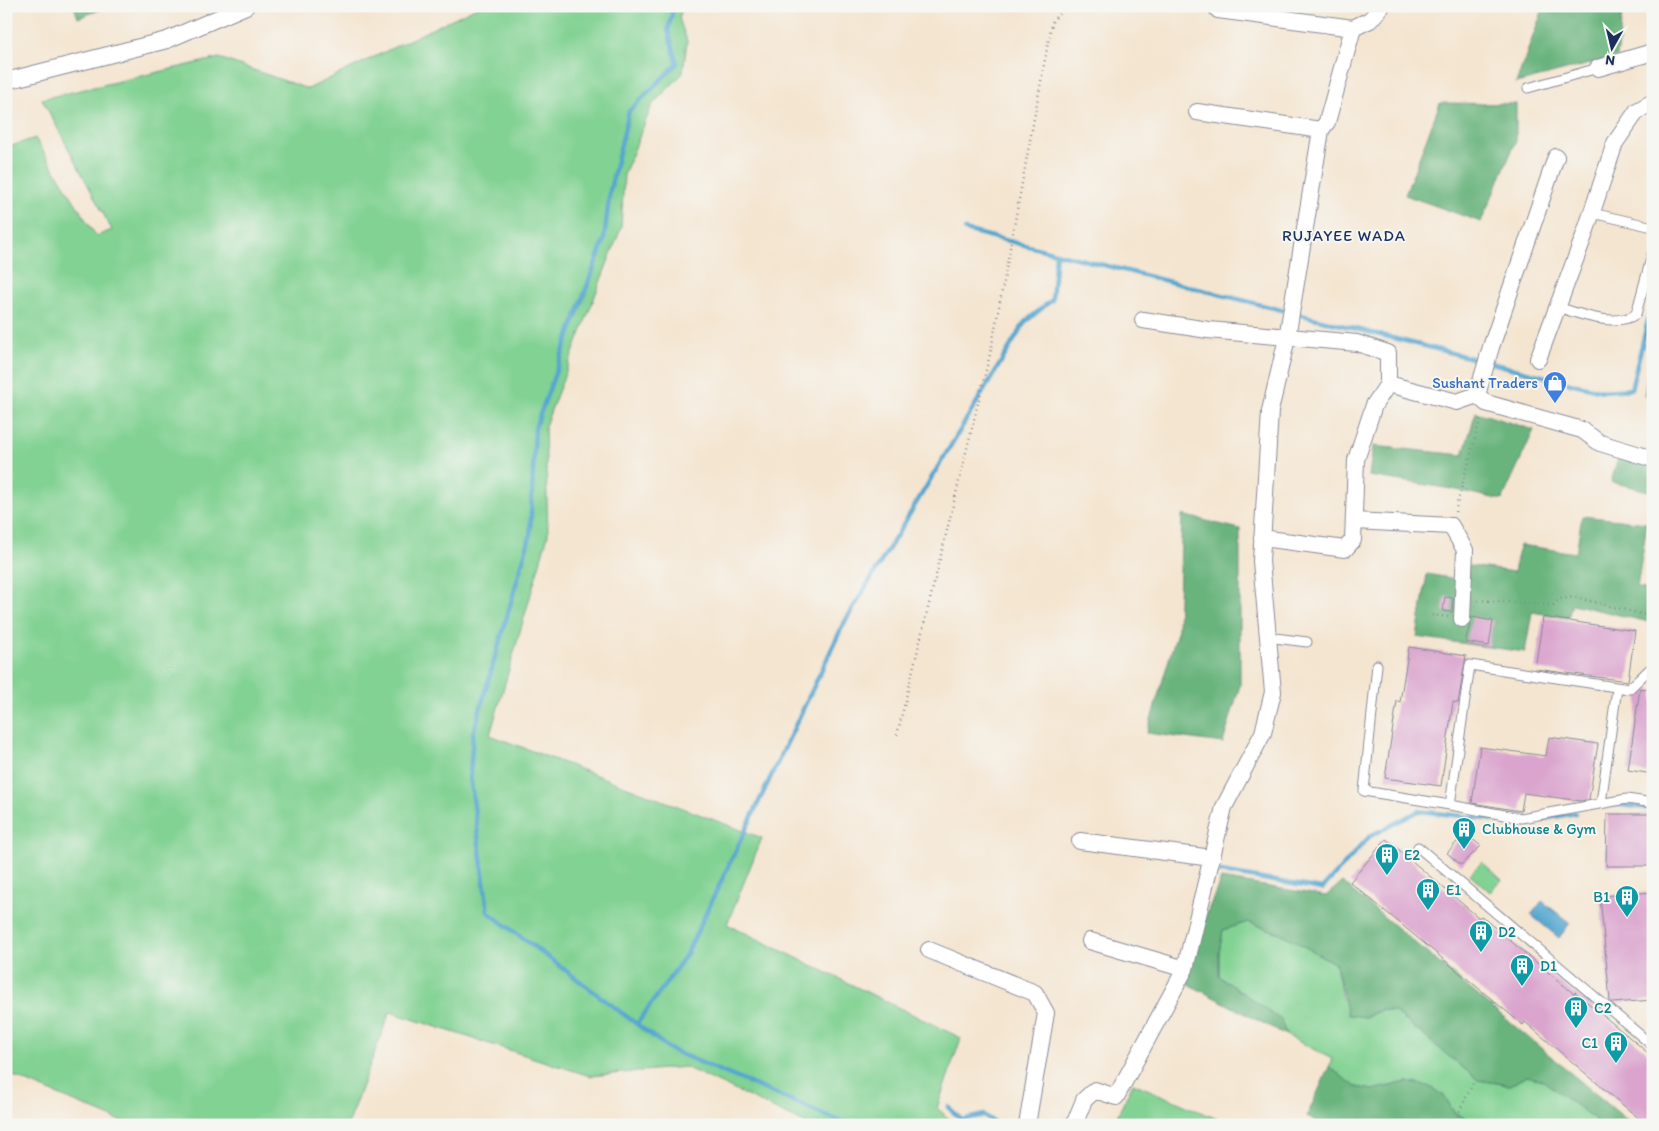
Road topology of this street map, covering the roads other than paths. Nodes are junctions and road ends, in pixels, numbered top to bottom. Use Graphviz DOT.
graph roads {
  1 [pos="246,6"];
  2 [pos="1382,6"];
  3 [pos="1218,10"];
  4 [pos="1353,28"];
  5 [pos="1653,52"];
  6 [pos="1598,68"];
  7 [pos="6,81"];
  8 [pos="1528,88"];
  9 [pos="1653,102"];
  10 [pos="1197,112"];
  11 [pos="1320,130"];
  12 [pos="1556,157"];
  13 [pos="1592,213"];
  14 [pos="1653,227"];
  15 [pos="1653,251"];
  16 [pos="1558,307"];
  17 [pos="1142,320"];
  18 [pos="1287,338"];
  19 [pos="1538,359"];
  20 [pos="1388,384"];
  21 [pos="1481,399"];
  22 [pos="1653,459"];
  23 [pos="1354,521"];
  24 [pos="1262,538"];
  25 [pos="1462,620"];
  26 [pos="1267,637"];
  27 [pos="1307,642"];
  28 [pos="1377,665"];
  29 [pos="1653,666"];
  30 [pos="1617,688"];
  31 [pos="1601,803"];
  32 [pos="1653,803"];
  33 [pos="1450,805"];
  34 [pos="1080,841"];
  35 [pos="1418,847"];
  36 [pos="1212,858"];
  37 [pos="1090,941"];
  38 [pos="929,950"];
  39 [pos="1185,968"];
  40 [pos="1653,1046"];
  41 [pos="1027,1125"];
  42 [pos="1074,1125"];
  1 -- 7 [label="street"];
  2 -- 4 [label="street"];
  3 -- 4 [label="street"];
  4 -- 11 [label="street"];
  5 -- 6 [label="street"];
  6 -- 8 [label="lane"];
  9 -- 13 [label="street"];
  10 -- 11 [label="street"];
  11 -- 18 [label="street"];
  12 -- 21 [label="street"];
  13 -- 14 [label="lane"];
  13 -- 16 [label="street"];
  15 -- 16 [label="lane"];
  16 -- 19 [label="street"];
  17 -- 18 [label="street"];
  18 -- 20 [label="street"];
  18 -- 24 [label="street"];
  20 -- 21 [label="street"];
  20 -- 23 [label="street"];
  21 -- 22 [label="street"];
  23 -- 24 [label="street"];
  23 -- 25 [label="street"];
  24 -- 26 [label="street"];
  26 -- 27 [label="lane"];
  26 -- 36 [label="street"];
  28 -- 33 [label="lane"];
  29 -- 30 [label="lane"];
  30 -- 31 [label="lane"];
  30 -- 33 [label="lane"];
  31 -- 32 [label="lane"];
  31 -- 33 [label="lane"];
  34 -- 36 [label="street"];
  35 -- 40 [label="lane"];
  36 -- 39 [label="street"];
  37 -- 39 [label="street"];
  38 -- 41 [label="street"];
  39 -- 42 [label="street"];
}
